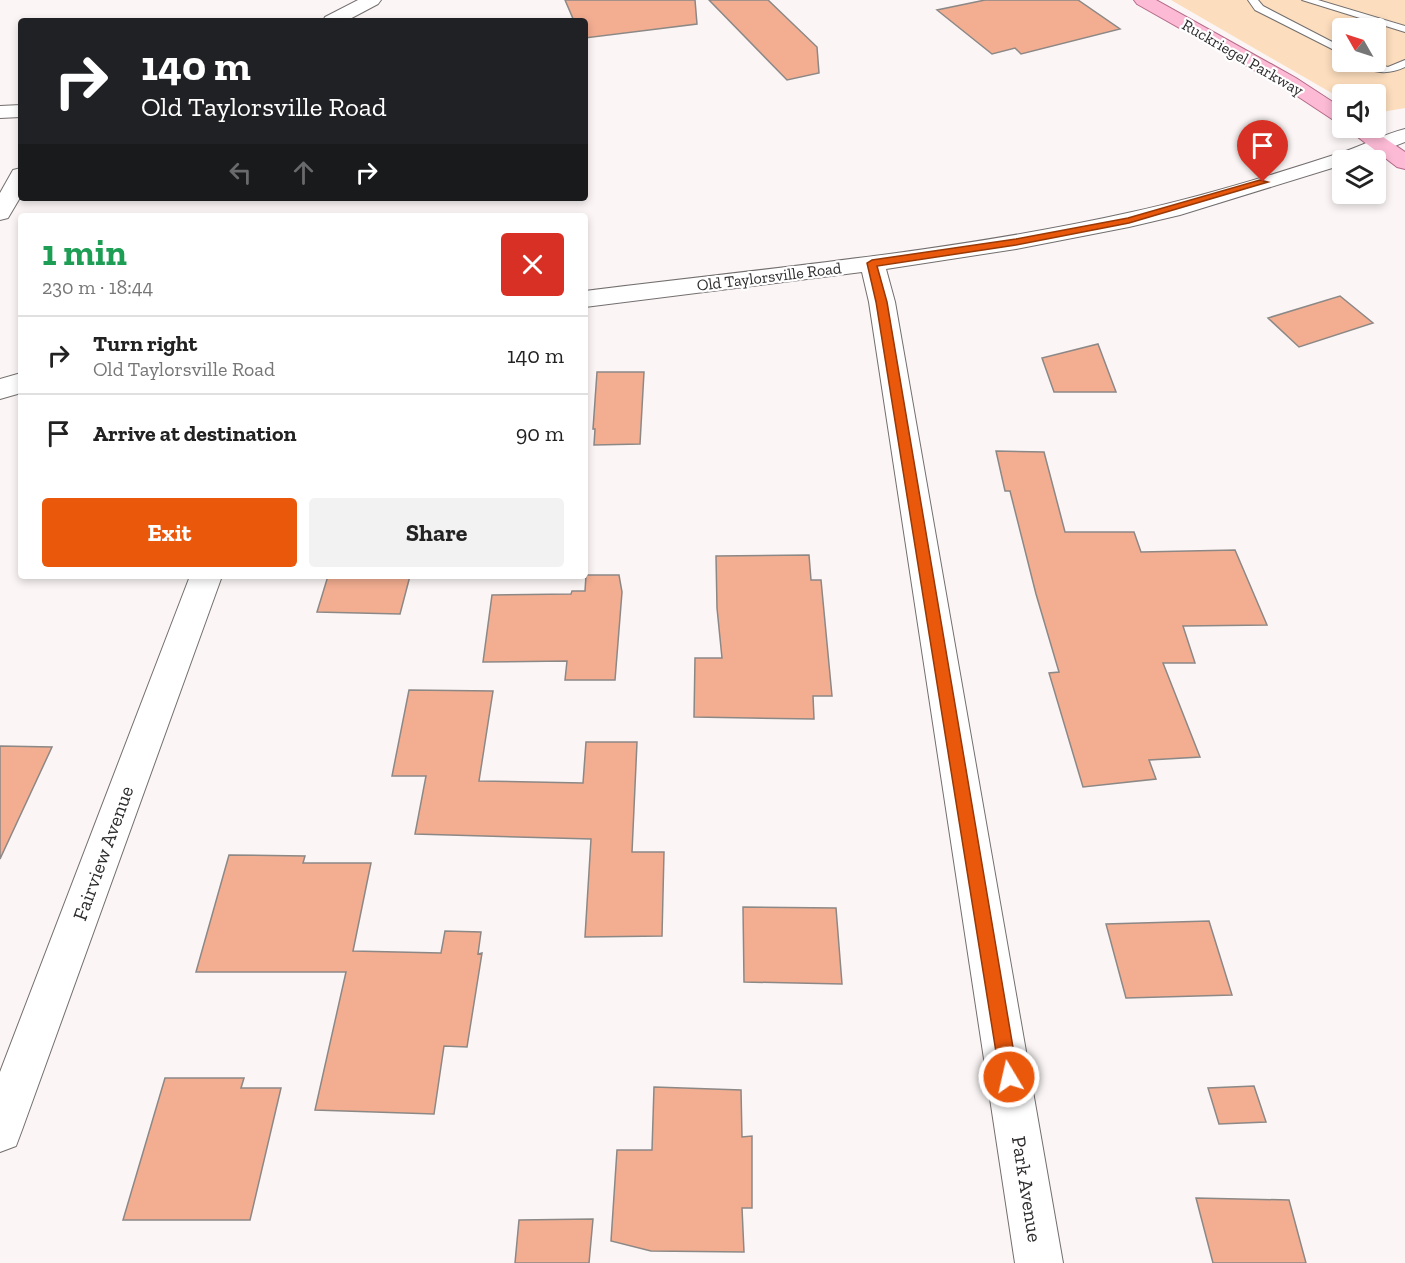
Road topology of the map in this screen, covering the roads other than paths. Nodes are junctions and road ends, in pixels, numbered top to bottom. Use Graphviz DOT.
graph roads {
  1 [pos="372,0"];
  2 [pos="1143,0"];
  3 [pos="1253,0"];
  4 [pos="1307,0"];
  5 [pos="338,18"];
  6 [pos="1405,29"];
  7 [pos="1332,46"];
  8 [pos="1405,63"];
  9 [pos="1386,70"];
  10 [pos="1332,110"];
  11 [pos="18,111"];
  12 [pos="0,112"];
  13 [pos="1405,135"];
  14 [pos="1372,138"];
  15 [pos="1381,144"];
  16 [pos="1405,162"];
  17 [pos="18,180"];
  18 [pos="0,213"];
  19 [pos="872,263"];
  20 [pos="588,299"];
  21 [pos="18,384"];
  22 [pos="0,389"];
  23 [pos="205,579"];
  24 [pos="0,1131"];
  25 [pos="1039,1263"];
  1 -- 5 [label="street"];
  2 -- 10 [label="main road, Ruckriegel Parkway"];
  3 -- 7 [label="lane"];
  4 -- 6 [label="lane"];
  8 -- 9 [label="lane"];
  11 -- 12 [label="street"];
  13 -- 15 [label="street, Old Taylorsville Road"];
  14 -- 15 [label="main road"];
  15 -- 16 [label="main road"];
  15 -- 19 [label="street, Old Taylorsville Road"];
  17 -- 18 [label="street"];
  19 -- 20 [label="street, Old Taylorsville Road"];
  19 -- 25 [label="street, Park Avenue"];
  21 -- 22 [label="street"];
  23 -- 24 [label="street, Fairview Avenue"];
}
